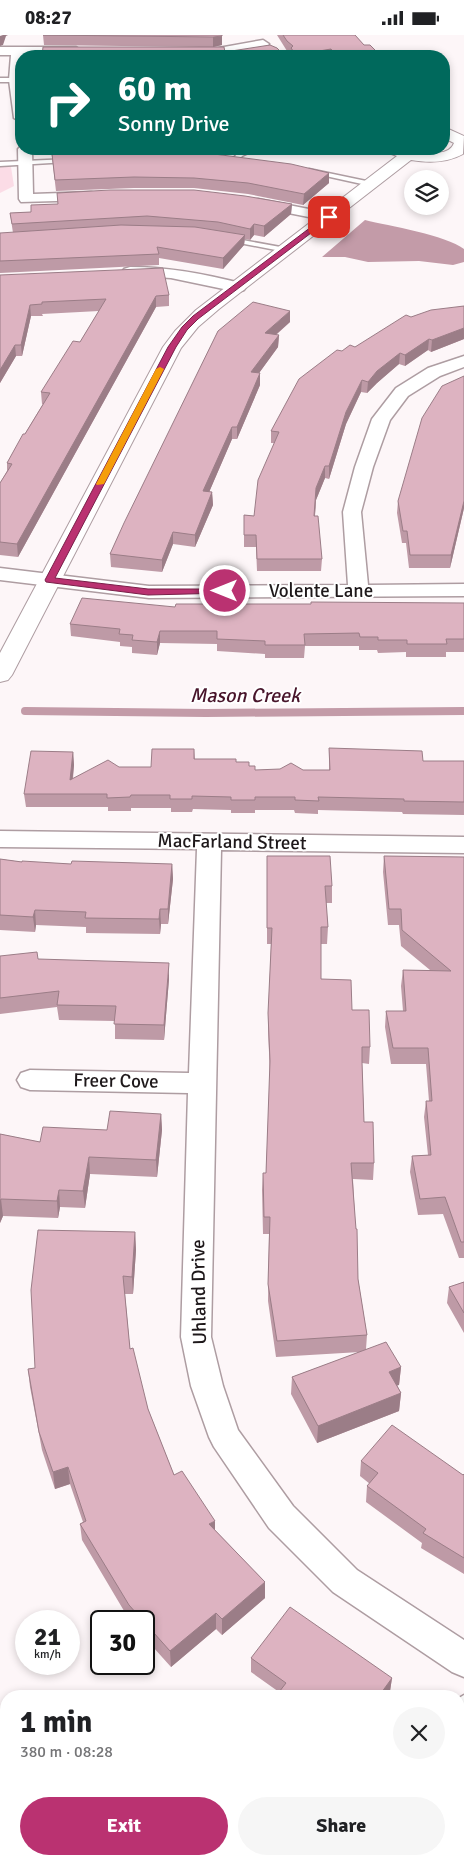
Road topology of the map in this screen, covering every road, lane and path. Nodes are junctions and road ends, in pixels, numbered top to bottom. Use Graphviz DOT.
graph roads {
  1 [pos="250,35"];
  2 [pos="263,44"];
  3 [pos="230,50"];
  4 [pos="274,50"];
  5 [pos="0,51"];
  6 [pos="15,51"];
  7 [pos="0,80"];
  8 [pos="15,80"];
  9 [pos="461,124"];
  10 [pos="450,129"];
  11 [pos="450,135"];
  12 [pos="460,153"];
  13 [pos="239,155"];
  14 [pos="397,155"];
  15 [pos="421,155"];
  16 [pos="448,155"];
  17 [pos="26,156"];
  18 [pos="76,160"];
  19 [pos="226,160"];
  20 [pos="235,161"];
  21 [pos="244,162"];
  22 [pos="0,163"];
  23 [pos="304,169"];
  24 [pos="371,184"];
  25 [pos="102,195"];
  26 [pos="246,201"];
  27 [pos="329,217"];
  28 [pos="219,237"];
  29 [pos="286,250"];
  30 [pos="116,273"];
  31 [pos="238,287"];
  32 [pos="464,361"];
  33 [pos="0,574"];
  34 [pos="49,580"];
  35 [pos="464,590"];
  36 [pos="359,591"];
  37 [pos="0,675"];
  38 [pos="0,839"];
  39 [pos="210,842"];
  40 [pos="464,845"];
  41 [pos="30,1080"];
  42 [pos="202,1083"];
  43 [pos="464,1660"];
  1 -- 2 [label="street"];
  2 -- 3 [label="street"];
  2 -- 4 [label="street"];
  5 -- 6 [label="street"];
  7 -- 8 [label="lane"];
  9 -- 10 [label="street"];
  11 -- 12 [label="street"];
  13 -- 20 [label="lane"];
  14 -- 24 [label="street"];
  15 -- 16 [label="street"];
  17 -- 18 [label="lane"];
  17 -- 22 [label="lane"];
  17 -- 25 [label="street"];
  19 -- 20 [label="lane"];
  20 -- 21 [label="lane"];
  23 -- 24 [label="lane"];
  24 -- 27 [label="street"];
  26 -- 27 [label="street"];
  27 -- 29 [label="street"];
  28 -- 29 [label="lane"];
  29 -- 31 [label="street"];
  30 -- 31 [label="street"];
  31 -- 34 [label="street"];
  32 -- 36 [label="street"];
  33 -- 34 [label="street, Volente Lane"];
  34 -- 36 [label="street, Volente Lane"];
  34 -- 37 [label="street"];
  35 -- 36 [label="street, Volente Lane"];
  38 -- 39 [label="street, MacFarland Street"];
  39 -- 40 [label="street, MacFarland Street"];
  39 -- 42 [label="street, Uhland Drive"];
  41 -- 42 [label="street, Freer Cove"];
  42 -- 43 [label="street, Uhland Drive"];
}
